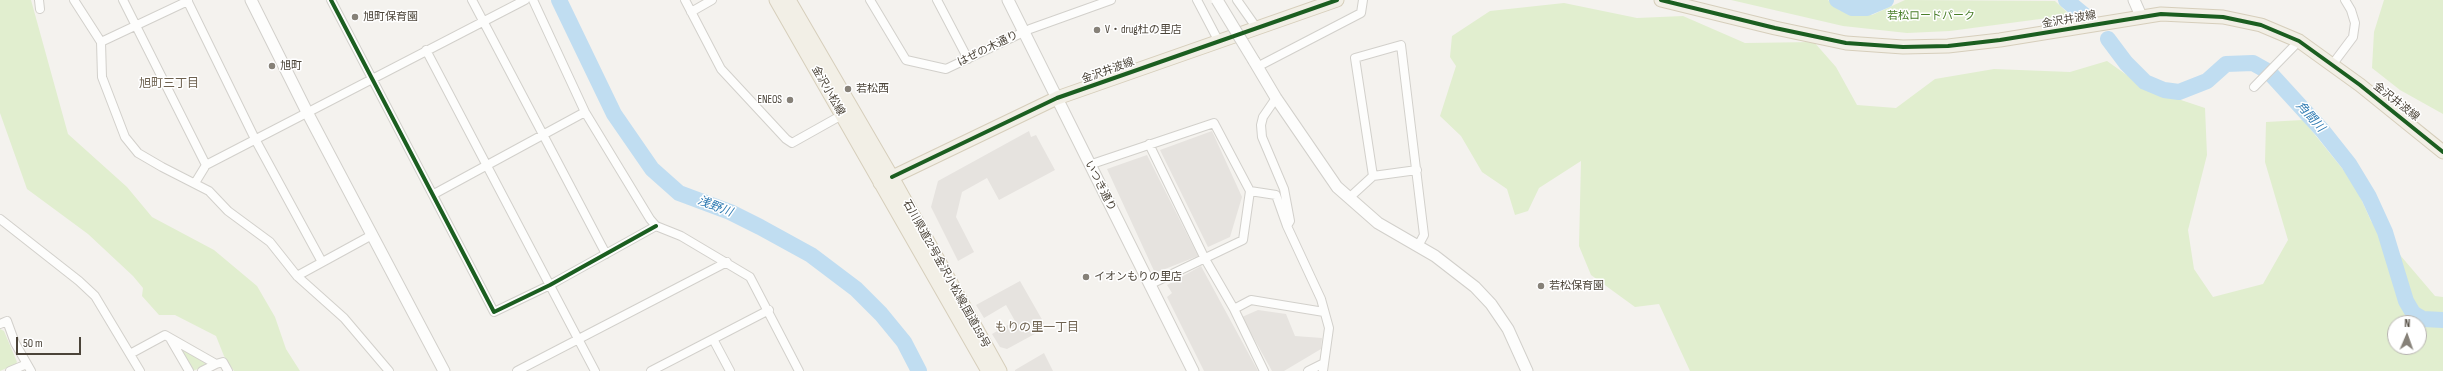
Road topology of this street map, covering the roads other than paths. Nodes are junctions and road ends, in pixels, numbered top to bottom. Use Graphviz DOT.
graph roads {
  1 [pos="39,0"];
  2 [pos="74,0"];
  3 [pos="123,0"];
  4 [pos="251,0"];
  5 [pos="332,0"];
  6 [pos="472,0"];
  7 [pos="525,0"];
  8 [pos="533,0"];
  9 [pos="685,0"];
  10 [pos="712,0"];
  11 [pos="776,0"];
  12 [pos="790,0"];
  13 [pos="870,0"];
  14 [pos="936,0"];
  15 [pos="1008,0"];
  16 [pos="1112,0"];
  17 [pos="1197,0"];
  18 [pos="1217,0"];
  19 [pos="1237,0"];
  20 [pos="1337,0"];
  21 [pos="1363,0"];
  22 [pos="1661,0"];
  23 [pos="2134,0"];
  24 [pos="2345,0"];
  25 [pos="187,1"];
  26 [pos="40,9"];
  27 [pos="691,12"];
  28 [pos="2140,16"];
  29 [pos="483,21"];
  30 [pos="135,26"];
  31 [pos="1256,27"];
  32 [pos="1024,32"];
  33 [pos="1218,40"];
  34 [pos="2299,41"];
  35 [pos="101,42"];
  36 [pos="426,50"];
  37 [pos="968,59"];
  38 [pos="1255,64"];
  39 [pos="2332,65"];
  40 [pos="372,79"];
  41 [pos="2254,86"];
  42 [pos="1057,98"];
  43 [pos="1276,98"];
  44 [pos="307,112"];
  45 [pos="585,112"];
  46 [pos="842,115"];
  47 [pos="543,135"];
  48 [pos="255,139"];
  49 [pos="1149,144"];
  50 [pos="2443,152"];
  51 [pos="206,165"];
  52 [pos="487,165"];
  53 [pos="1090,165"];
  54 [pos="1417,170"];
  55 [pos="1373,176"];
  56 [pos="886,180"];
  57 [pos="194,183"];
  58 [pos="1250,191"];
  59 [pos="434,194"];
  60 [pos="1349,198"];
  61 [pos="0,219"];
  62 [pos="656,226"];
  63 [pos="1287,226"];
  64 [pos="372,235"];
  65 [pos="1418,246"];
  66 [pos="606,254"];
  67 [pos="1205,259"];
  68 [pos="322,262"];
  69 [pos="727,262"];
  70 [pos="297,276"];
  71 [pos="550,285"];
  72 [pos="1150,285"];
  73 [pos="1234,309"];
  74 [pos="769,310"];
  75 [pos="1324,312"];
  76 [pos="0,324"];
  77 [pos="579,338"];
  78 [pos="171,339"];
  79 [pos="713,339"];
  80 [pos="130,354"];
  81 [pos="216,364"];
  82 [pos="1324,367"];
  83 [pos="29,368"];
  84 [pos="663,368"];
  85 [pos="10,371"];
  86 [pos="140,371"];
  87 [pos="189,371"];
  88 [pos="202,371"];
  89 [pos="228,371"];
  90 [pos="389,371"];
  91 [pos="444,371"];
  92 [pos="517,371"];
  93 [pos="595,371"];
  94 [pos="651,371"];
  95 [pos="730,371"];
  96 [pos="800,371"];
  97 [pos="988,371"];
  98 [pos="1000,371"];
  99 [pos="1193,371"];
  100 [pos="1264,371"];
  101 [pos="1308,371"];
  102 [pos="1527,371"];
  1 -- 26 [label="street"];
  2 -- 35 [label="street"];
  3 -- 30 [label="street"];
  4 -- 44 [label="street"];
  5 -- 40 [label="street"];
  6 -- 29 [label="street"];
  7 -- 29 [label="street"];
  8 -- 45 [label="street"];
  9 -- 27 [label="street"];
  10 -- 27 [label="street"];
  11 -- 46 [label="main road, 金沢小松線"];
  12 -- 56 [label="main road, 金沢小松線"];
  13 -- 37 [label="street, はぜの木通り"];
  14 -- 37 [label="street"];
  15 -- 32 [label="street, いつき通り"];
  16 -- 32 [label="street, はぜの木通り"];
  17 -- 33 [label="street"];
  18 -- 38 [label="street, bridge"];
  19 -- 31 [label="street"];
  20 -- 31 [label="main road, 金沢井波線"];
  21 -- 38 [label="street"];
  22 -- 28 [label="main road, 金沢井波線"];
  23 -- 28 [label="street"];
  24 -- 39 [label="street"];
  25 -- 30 [label="street"];
  25 -- 48 [label="street"];
  27 -- 46 [label="street"];
  28 -- 34 [label="main road, 金沢井波線"];
  29 -- 36 [label="street"];
  29 -- 47 [label="street"];
  30 -- 35 [label="street"];
  30 -- 51 [label="street"];
  31 -- 33 [label="main road, 金沢井波線"];
  32 -- 37 [label="street, はぜの木通り"];
  32 -- 42 [label="street, いつき通り"];
  33 -- 42 [label="main road, 金沢井波線"];
  34 -- 39 [label="main road, 金沢井波線"];
  34 -- 41 [label="street"];
  35 -- 57 [label="street"];
  36 -- 40 [label="street"];
  36 -- 52 [label="street"];
  38 -- 43 [label="street"];
  39 -- 50 [label="main road, 金沢井波線"];
  40 -- 44 [label="street"];
  40 -- 59 [label="street"];
  42 -- 53 [label="street, いつき通り"];
  42 -- 56 [label="main road, 金沢井波線"];
  43 -- 60 [label="street"];
  43 -- 63 [label="street"];
  44 -- 48 [label="street"];
  44 -- 64 [label="street"];
  45 -- 47 [label="street"];
  45 -- 62 [label="street"];
  46 -- 56 [label="main road, 金沢小松線"];
  47 -- 52 [label="street"];
  47 -- 66 [label="street"];
  48 -- 51 [label="street"];
  48 -- 68 [label="street"];
  49 -- 53 [label="street"];
  49 -- 58 [label="street"];
  49 -- 67 [label="street"];
  51 -- 57 [label="street"];
  52 -- 59 [label="street"];
  52 -- 71 [label="street"];
  53 -- 72 [label="street, いつき通り"];
  54 -- 55 [label="street"];
  54 -- 55 [label="street"];
  54 -- 65 [label="street"];
  55 -- 60 [label="street"];
  56 -- 97 [label="main road"];
  56 -- 98 [label="main road, 石川県道22号金沢小松線;国道159号"];
  57 -- 70 [label="street"];
  58 -- 63 [label="street"];
  58 -- 67 [label="street"];
  59 -- 71 [label="street"];
  60 -- 65 [label="street"];
  61 -- 80 [label="street"];
  62 -- 66 [label="street"];
  62 -- 69 [label="street"];
  63 -- 75 [label="street"];
  64 -- 68 [label="street"];
  64 -- 91 [label="street"];
  65 -- 102 [label="street"];
  66 -- 71 [label="street"];
  67 -- 72 [label="street"];
  67 -- 73 [label="street"];
  68 -- 70 [label="street"];
  69 -- 74 [label="street"];
  69 -- 77 [label="street"];
  70 -- 90 [label="street"];
  71 -- 77 [label="street"];
  72 -- 99 [label="street, いつき通り"];
  73 -- 75 [label="street"];
  73 -- 100 [label="street"];
  74 -- 79 [label="street"];
  74 -- 96 [label="street"];
  75 -- 82 [label="street"];
  76 -- 83 [label="street"];
  77 -- 92 [label="street"];
  77 -- 93 [label="street"];
  78 -- 80 [label="street"];
  78 -- 81 [label="street"];
  78 -- 87 [label="street"];
  79 -- 84 [label="street"];
  79 -- 95 [label="street"];
  80 -- 86 [label="street"];
  81 -- 88 [label="street"];
  81 -- 89 [label="street"];
  82 -- 101 [label="street"];
  83 -- 85 [label="street"];
  84 -- 94 [label="street"];
}
